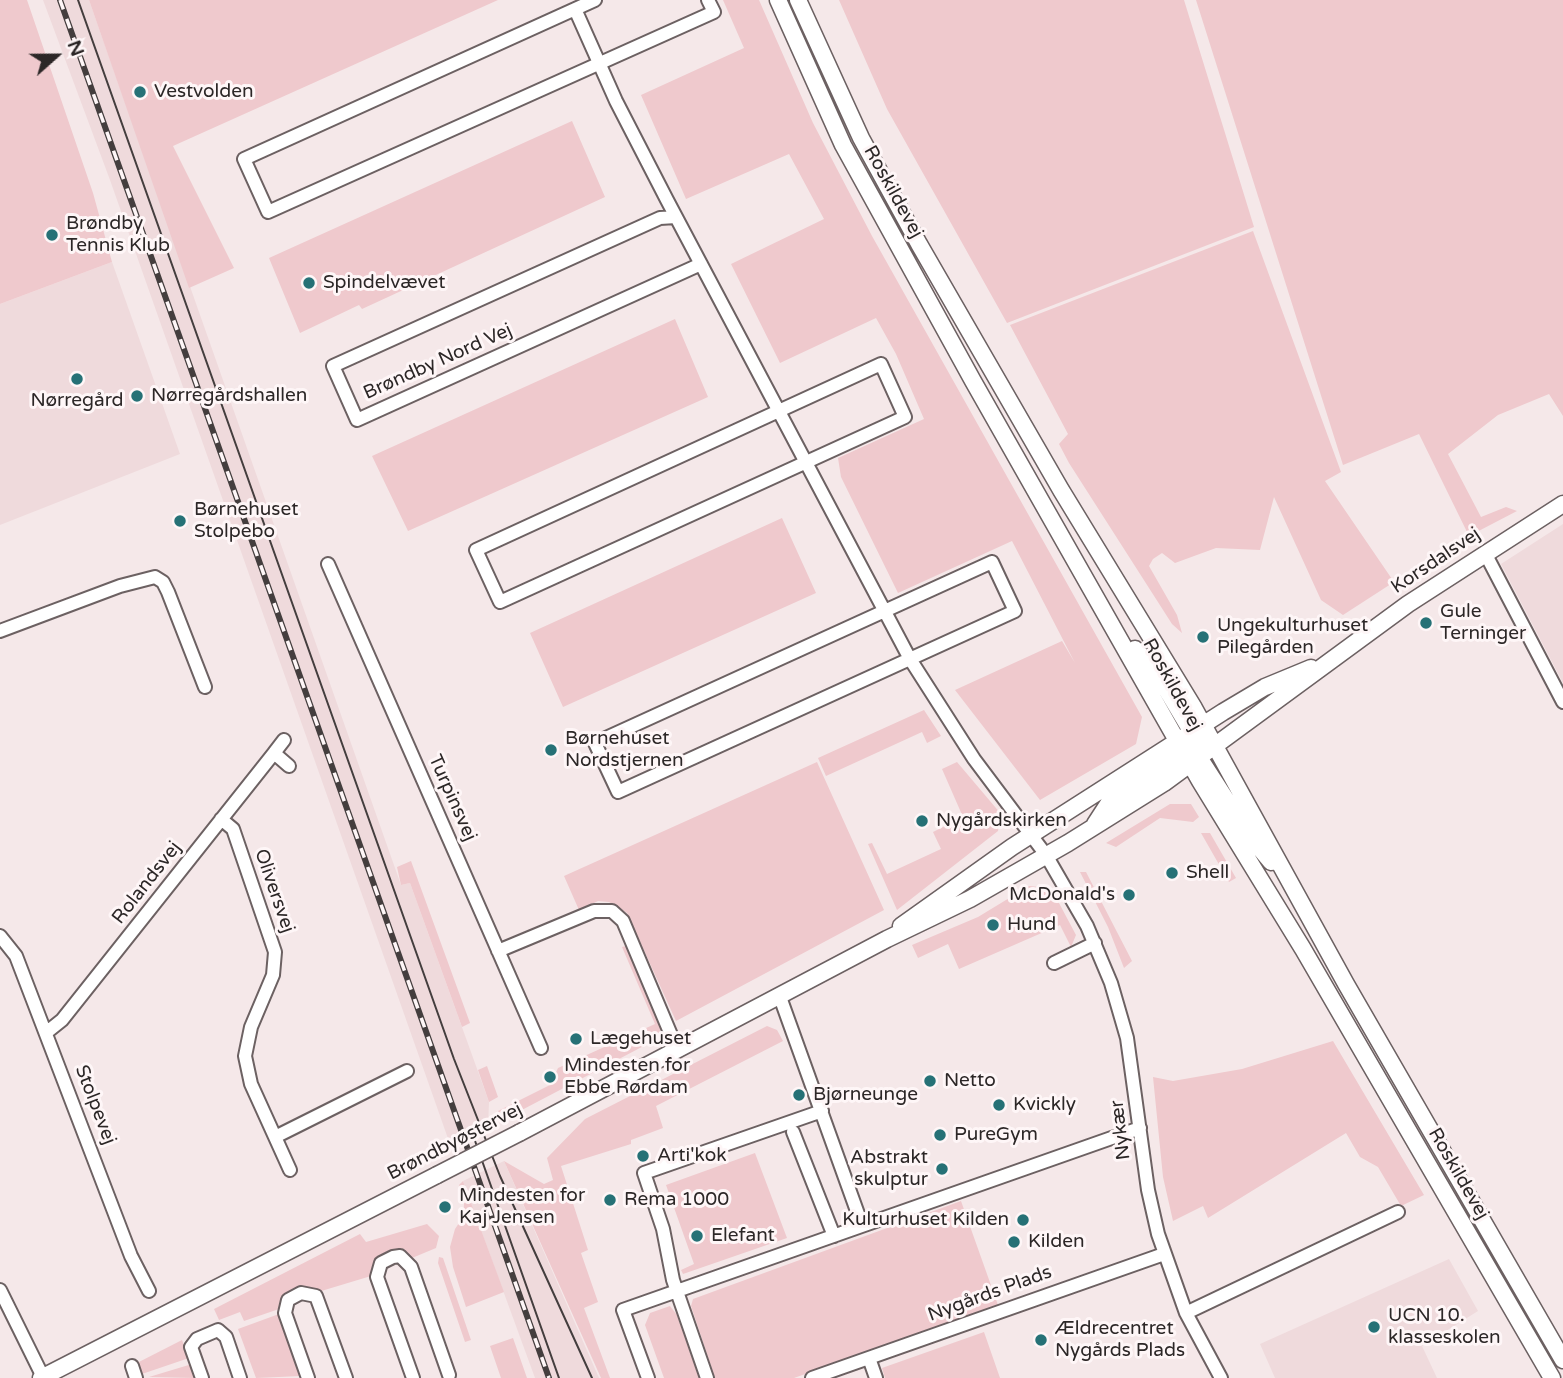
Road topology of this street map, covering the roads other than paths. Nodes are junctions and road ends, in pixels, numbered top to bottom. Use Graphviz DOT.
graph roads {
  1 [pos="708,0"];
  2 [pos="778,0"];
  3 [pos="799,0"];
  4 [pos="592,2"];
  5 [pos="575,9"];
  6 [pos="599,62"];
  7 [pos="676,217"];
  8 [pos="701,264"];
  9 [pos="779,411"];
  10 [pos="806,462"];
  11 [pos="1563,504"];
  12 [pos="1485,553"];
  13 [pos="328,564"];
  14 [pos="885,611"];
  15 [pos="0,631"];
  16 [pos="1335,656"];
  17 [pos="910,659"];
  18 [pos="205,687"];
  19 [pos="1563,702"];
  20 [pos="284,740"];
  21 [pos="1197,745"];
  22 [pos="274,753"];
  23 [pos="289,766"];
  24 [pos="222,819"];
  25 [pos="1032,835"];
  26 [pos="1046,855"];
  27 [pos="0,936"];
  28 [pos="887,939"];
  29 [pos="1096,943"];
  30 [pos="498,951"];
  31 [pos="1054,963"];
  32 [pos="780,997"];
  33 [pos="47,1032"];
  34 [pos="541,1048"];
  35 [pos="677,1049"];
  36 [pos="407,1071"];
  37 [pos="822,1111"];
  38 [pos="1140,1128"];
  39 [pos="793,1132"];
  40 [pos="275,1137"];
  41 [pos="290,1170"];
  42 [pos="1398,1212"];
  43 [pos="862,1225"];
  44 [pos="834,1236"];
  45 [pos="1164,1254"];
  46 [pos="0,1290"];
  47 [pos="149,1292"];
  48 [pos="677,1292"];
  49 [pos="1186,1312"];
  50 [pos="869,1358"];
  51 [pos="1563,1360"];
  52 [pos="450,1377"];
  53 [pos="43,1378"];
  54 [pos="202,1378"];
  55 [pos="240,1378"];
  56 [pos="308,1378"];
  57 [pos="346,1378"];
  58 [pos="413,1378"];
  59 [pos="648,1378"];
  60 [pos="707,1378"];
  61 [pos="812,1378"];
  62 [pos="876,1378"];
  63 [pos="1221,1378"];
  64 [pos="1552,1378"];
  1 -- 6 [label="street"];
  2 -- 21 [label="main road, Roskildevej"];
  3 -- 21 [label="main road, Roskildevej"];
  4 -- 5 [label="street"];
  5 -- 6 [label="street"];
  5 -- 6 [label="street"];
  6 -- 7 [label="street"];
  7 -- 8 [label="street"];
  7 -- 8 [label="street, Brøndby Nord Vej"];
  8 -- 9 [label="street"];
  9 -- 10 [label="street"];
  9 -- 10 [label="street"];
  9 -- 10 [label="street"];
  10 -- 14 [label="street"];
  11 -- 12 [label="main road, Korsdalsvej"];
  12 -- 16 [label="main road, Korsdalsvej"];
  12 -- 19 [label="street"];
  13 -- 30 [label="street, Turpinsvej"];
  14 -- 17 [label="street"];
  14 -- 17 [label="street"];
  14 -- 17 [label="street"];
  15 -- 18 [label="street"];
  16 -- 21 [label="main road, Korsdalsvej"];
  16 -- 21 [label="main road, Korsdalsvej"];
  17 -- 25 [label="street"];
  20 -- 22 [label="street, Rolandsvej"];
  21 -- 25 [label="main road, Brøndbyøstervej"];
  21 -- 26 [label="main road, Brøndbyøstervej"];
  21 -- 51 [label="main road, Roskildevej"];
  21 -- 64 [label="main road, Roskildevej"];
  22 -- 23 [label="street"];
  22 -- 24 [label="street, Rolandsvej"];
  24 -- 33 [label="street, Rolandsvej"];
  24 -- 40 [label="street, Oliversvej"];
  25 -- 26 [label="street, Nykær"];
  25 -- 28 [label="main road, Brøndbyøstervej"];
  26 -- 28 [label="main road, Brøndbyøstervej"];
  26 -- 29 [label="street, Nykær"];
  27 -- 33 [label="street, Stolpevej"];
  28 -- 32 [label="main road, Brøndbyøstervej"];
  29 -- 31 [label="street"];
  29 -- 38 [label="street, Nykær"];
  30 -- 34 [label="street, Turpinsvej"];
  30 -- 35 [label="street"];
  32 -- 35 [label="main road, Brøndbyøstervej"];
  32 -- 37 [label="street"];
  33 -- 47 [label="street, Stolpevej"];
  35 -- 53 [label="main road, Brøndbyøstervej, bridge"];
  36 -- 40 [label="street"];
  37 -- 43 [label="street"];
  37 -- 48 [label="street"];
  38 -- 43 [label="street"];
  38 -- 45 [label="street, Nykær"];
  39 -- 44 [label="street"];
  40 -- 41 [label="street, Oliversvej"];
  42 -- 49 [label="street"];
  43 -- 44 [label="street"];
  44 -- 48 [label="street"];
  45 -- 49 [label="street, Nykær"];
  45 -- 50 [label="street, Nygårds Plads"];
  46 -- 53 [label="street"];
  48 -- 59 [label="street"];
  48 -- 60 [label="street"];
  49 -- 63 [label="street, Nykær"];
  50 -- 61 [label="street, Nygårds Plads"];
  50 -- 62 [label="street"];
  52 -- 58 [label="street"];
  54 -- 55 [label="street"];
  56 -- 57 [label="street"];
}
